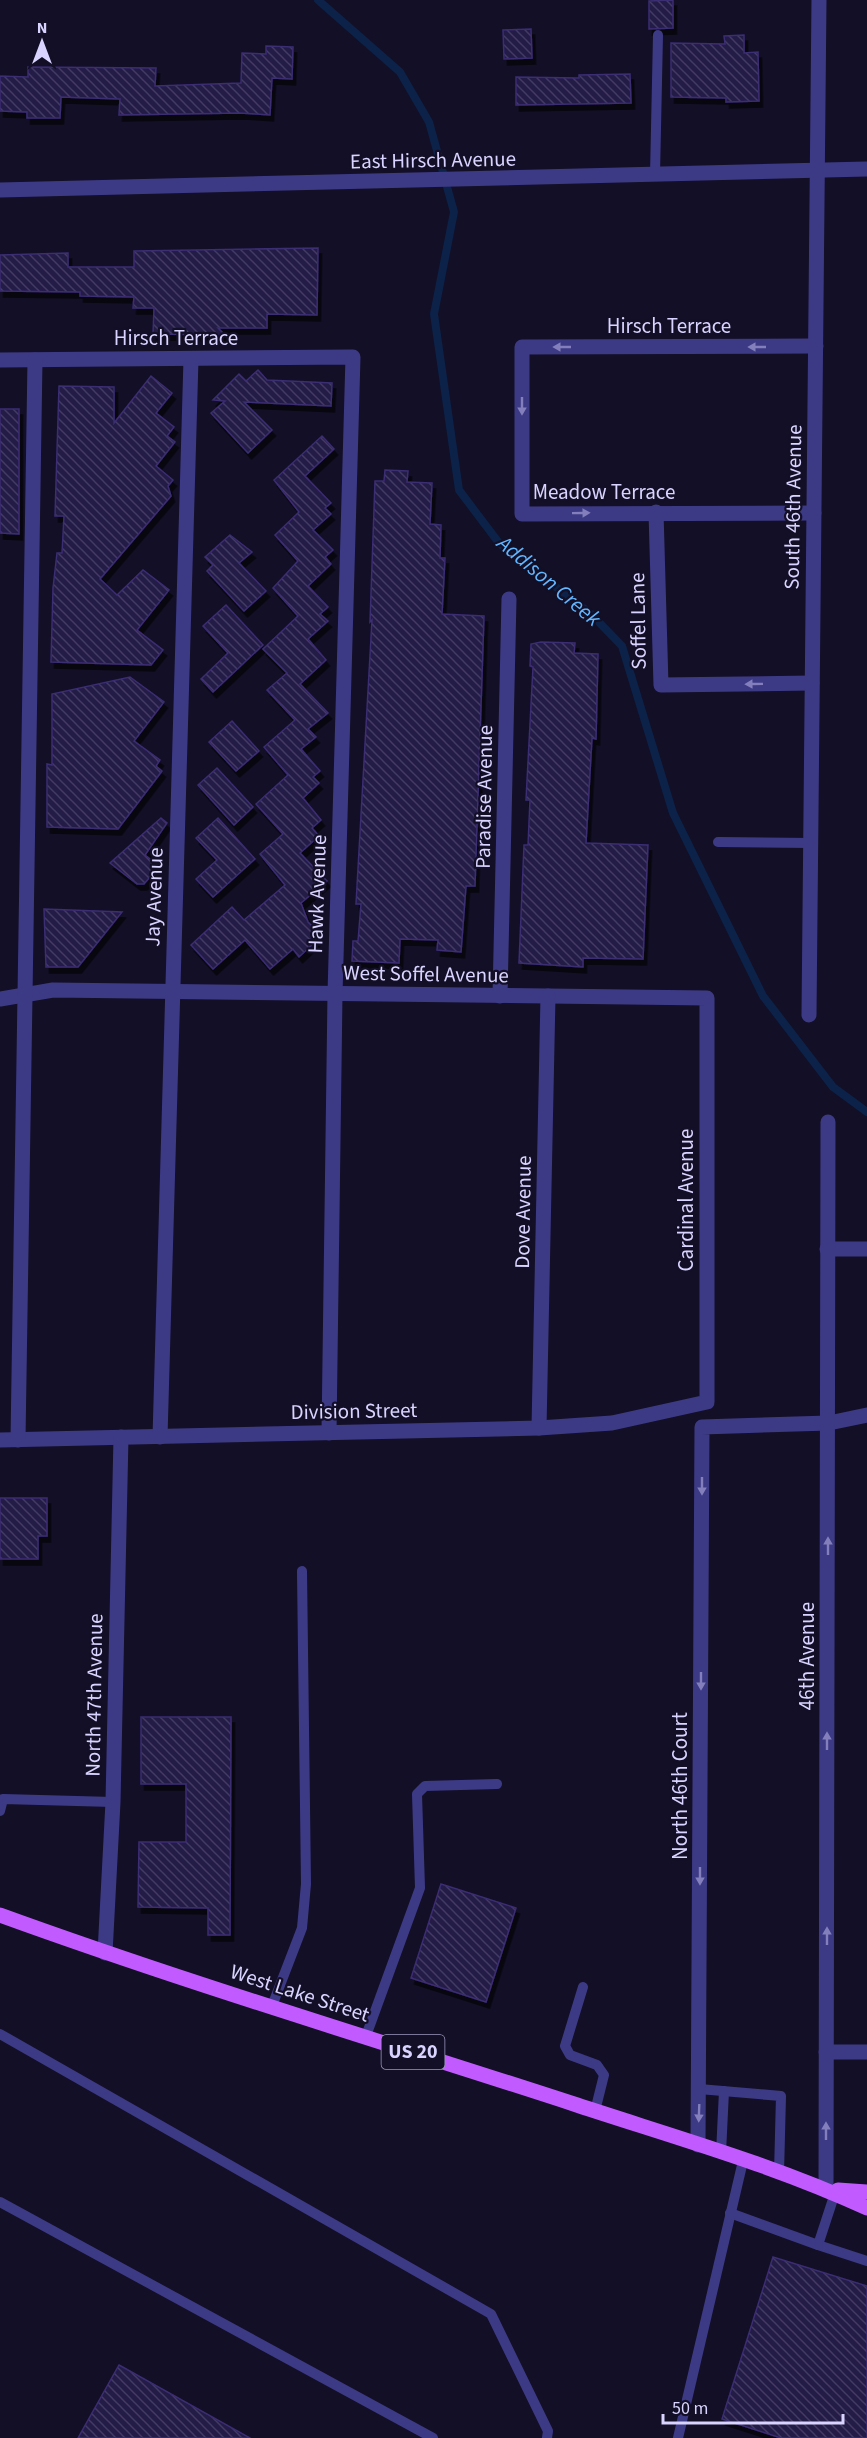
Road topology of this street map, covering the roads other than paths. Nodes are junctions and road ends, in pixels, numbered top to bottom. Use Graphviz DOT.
graph roads {
  1 [pos="819,0"];
  2 [pos="658,35"];
  3 [pos="867,169"];
  4 [pos="818,170"];
  5 [pos="655,175"];
  6 [pos="0,190"];
  7 [pos="816,346"];
  8 [pos="522,347"];
  9 [pos="353,357"];
  10 [pos="191,358"];
  11 [pos="0,360"];
  12 [pos="35,360"];
  13 [pos="657,512"];
  14 [pos="814,513"];
  15 [pos="509,599"];
  16 [pos="812,683"];
  17 [pos="718,842"];
  18 [pos="811,843"];
  19 [pos="173,992"];
  20 [pos="24,994"];
  21 [pos="335,994"];
  22 [pos="500,996"];
  23 [pos="548,996"];
  24 [pos="707,998"];
  25 [pos="0,999"];
  26 [pos="809,1015"];
  27 [pos="828,1122"];
  28 [pos="827,1249"];
  29 [pos="867,1249"];
  30 [pos="707,1402"];
  31 [pos="867,1415"];
  32 [pos="829,1423"];
  33 [pos="539,1428"];
  34 [pos="329,1433"];
  35 [pos="121,1437"];
  36 [pos="160,1437"];
  37 [pos="0,1440"];
  38 [pos="18,1440"];
  39 [pos="302,1571"];
  40 [pos="497,1784"];
  41 [pos="112,1802"];
  42 [pos="0,1811"];
  43 [pos="0,1915"];
  44 [pos="105,1953"];
  45 [pos="583,1987"];
  46 [pos="272,2006"];
  47 [pos="0,2034"];
  48 [pos="366,2036"];
  49 [pos="826,2052"];
  50 [pos="867,2052"];
  51 [pos="699,2090"];
  52 [pos="724,2091"];
  53 [pos="595,2111"];
  54 [pos="698,2145"];
  55 [pos="721,2153"];
  56 [pos="743,2161"];
  57 [pos="779,2173"];
  58 [pos="831,2192"];
  59 [pos="867,2192"];
  60 [pos="0,2202"];
  61 [pos="867,2208"];
  62 [pos="730,2213"];
  63 [pos="818,2245"];
  64 [pos="867,2261"];
  65 [pos="433,2438"];
  66 [pos="547,2438"];
  67 [pos="678,2438"];
  1 -- 4 [label="street, South 46th Avenue"];
  2 -- 5 [label="lane"];
  3 -- 4 [label="street, East Hirsch Avenue"];
  4 -- 5 [label="street, East Hirsch Avenue"];
  4 -- 7 [label="street, South 46th Avenue"];
  5 -- 6 [label="street, East Hirsch Avenue"];
  7 -- 8 [label="street, Hirsch Terrace, one-way"];
  7 -- 14 [label="street, South 46th Avenue"];
  8 -- 13 [label="street, Meadow Terrace, one-way"];
  9 -- 10 [label="street, Hirsch Terrace"];
  9 -- 21 [label="street, Hawk Avenue"];
  10 -- 12 [label="street, Hirsch Terrace"];
  10 -- 19 [label="street, Jay Avenue"];
  11 -- 12 [label="street, Hirsch Terrace"];
  12 -- 20 [label="street"];
  13 -- 14 [label="street, Meadow Terrace"];
  16 -- 13 [label="street, Soffel Lane, one-way"];
  14 -- 16 [label="street, South 46th Avenue"];
  15 -- 22 [label="street, Paradise Avenue"];
  16 -- 18 [label="street, South 46th Avenue"];
  17 -- 18 [label="lane"];
  18 -- 26 [label="street, South 46th Avenue"];
  19 -- 20 [label="street, West Soffel Avenue"];
  19 -- 21 [label="street, West Soffel Avenue"];
  19 -- 36 [label="street, Jay Avenue"];
  20 -- 25 [label="street, West Soffel Avenue"];
  20 -- 38 [label="street"];
  21 -- 22 [label="street, West Soffel Avenue"];
  21 -- 34 [label="street, Hawk Avenue"];
  22 -- 23 [label="street, West Soffel Avenue"];
  23 -- 24 [label="street, West Soffel Avenue"];
  23 -- 33 [label="street, Dove Avenue"];
  24 -- 30 [label="street, Cardinal Avenue"];
  27 -- 28 [label="street, 46th Avenue"];
  28 -- 29 [label="street"];
  28 -- 32 [label="street, 46th Avenue"];
  30 -- 33 [label="street, Division Street"];
  31 -- 32 [label="street"];
  49 -- 32 [label="street, 46th Avenue, one-way"];
  32 -- 51 [label="street, North 46th Court, one-way"];
  33 -- 34 [label="street, Division Street"];
  34 -- 36 [label="street, Division Street"];
  35 -- 36 [label="street, Division Street"];
  35 -- 38 [label="street, Division Street"];
  35 -- 41 [label="street, North 47th Avenue"];
  37 -- 38 [label="street, Division Street"];
  39 -- 46 [label="lane"];
  40 -- 48 [label="lane"];
  41 -- 42 [label="lane"];
  41 -- 44 [label="street, North 47th Avenue"];
  43 -- 44 [label="main road, West Lake Street / US 20"];
  44 -- 46 [label="main road, West Lake Street / US 20"];
  45 -- 53 [label="lane"];
  46 -- 48 [label="main road, West Lake Street / US 20"];
  47 -- 66 [label="lane"];
  48 -- 53 [label="main road, West Lake Street / US 20"];
  49 -- 50 [label="street"];
  58 -- 49 [label="street, 46th Avenue, one-way"];
  51 -- 52 [label="lane"];
  51 -- 54 [label="street, North 46th Court, one-way"];
  52 -- 55 [label="lane"];
  52 -- 57 [label="lane"];
  53 -- 54 [label="main road, West Lake Street / US 20"];
  54 -- 55 [label="main road, West Lake Street / US 20"];
  55 -- 56 [label="main road, West Lake Street / US 20"];
  56 -- 57 [label="main road, West Lake Street / US 20"];
  56 -- 62 [label="lane"];
  57 -- 58 [label="main road, West Lake Street / US 20"];
  58 -- 59 [label="main road, West Lake Street / US 20"];
  58 -- 61 [label="main road, West Lake Street / US 20"];
  58 -- 63 [label="lane"];
  60 -- 65 [label="lane"];
  62 -- 63 [label="lane"];
  62 -- 67 [label="lane"];
  63 -- 64 [label="lane"];
}
